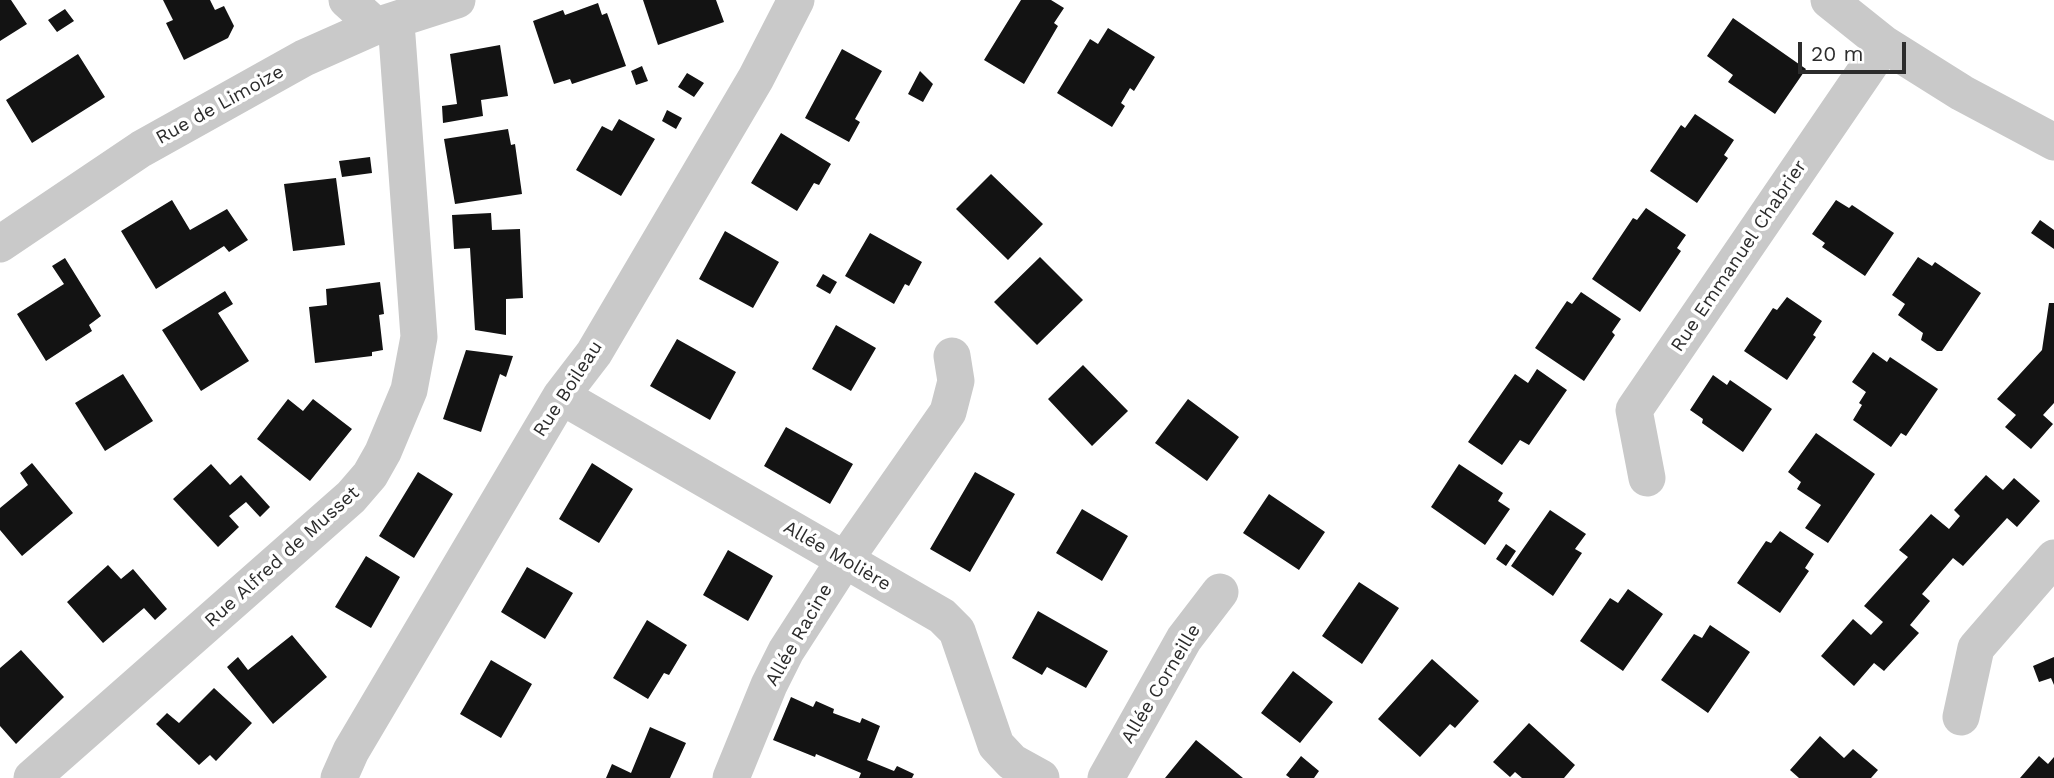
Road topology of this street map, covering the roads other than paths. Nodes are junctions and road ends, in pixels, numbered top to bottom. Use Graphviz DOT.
graph roads {
  1 [pos="347,0"];
  2 [pos="457,0"];
  3 [pos="796,0"];
  4 [pos="1829,0"];
  5 [pos="384,24"];
  6 [pos="1884,44"];
  7 [pos="2054,142"];
  8 [pos="0,244"];
  9 [pos="952,356"];
  10 [pos="561,396"];
  11 [pos="1647,478"];
  12 [pos="2054,558"];
  13 [pos="844,561"];
  14 [pos="1220,592"];
  15 [pos="1961,717"];
  16 [pos="32,778"];
  17 [pos="339,778"];
  18 [pos="731,778"];
  19 [pos="1041,778"];
  20 [pos="1106,778"];
  1 -- 5 [label="street"];
  2 -- 5 [label="street, Rue de Limoize"];
  3 -- 10 [label="street, Rue Boileau"];
  4 -- 6 [label="street"];
  5 -- 8 [label="street, Rue de Limoize"];
  5 -- 16 [label="street, Rue Alfred de Musset"];
  6 -- 7 [label="street"];
  6 -- 11 [label="street, Rue Emmanuel Chabrier"];
  9 -- 13 [label="street, Allée Racine"];
  10 -- 13 [label="street, Allée Molière"];
  10 -- 17 [label="street, Rue Boileau"];
  12 -- 15 [label="street"];
  13 -- 18 [label="street, Allée Racine"];
  13 -- 19 [label="street, Allée Molière"];
  14 -- 20 [label="street, Allée Corneille"];
}
